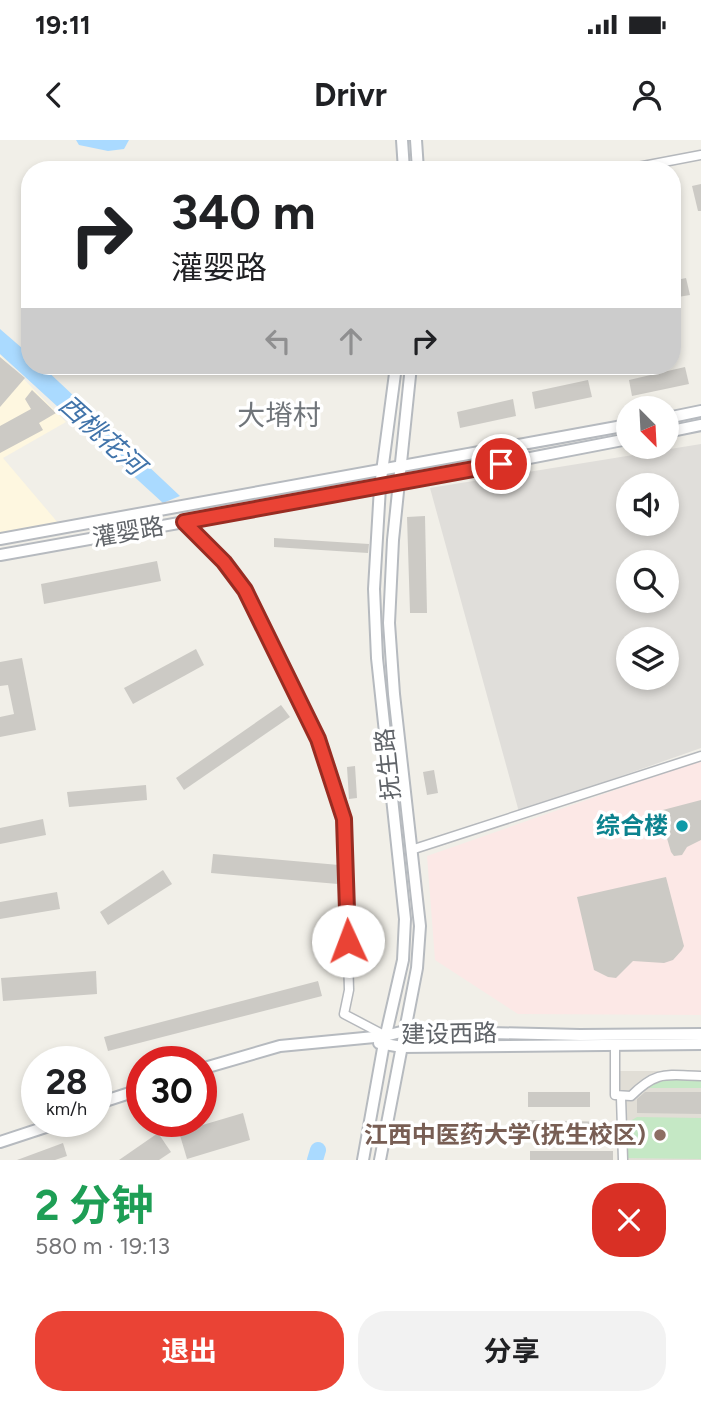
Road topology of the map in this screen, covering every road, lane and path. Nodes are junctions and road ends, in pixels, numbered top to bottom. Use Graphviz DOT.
graph roads {
  1 [pos="402,140"];
  2 [pos="416,140"];
  3 [pos="701,155"];
  4 [pos="403,161"];
  5 [pos="417,161"];
  6 [pos="669,161"];
  7 [pos="395,375"];
  8 [pos="410,375"];
  9 [pos="701,411"];
  10 [pos="679,416"];
  11 [pos="701,425"];
  12 [pos="616,427"];
  13 [pos="679,430"];
  14 [pos="616,441"];
  15 [pos="400,468"];
  16 [pos="382,471"];
  17 [pos="398,483"];
  18 [pos="380,487"];
  19 [pos="184,522"];
  20 [pos="0,539"];
  21 [pos="0,555"];
  22 [pos="701,756"];
  23 [pos="411,850"];
  24 [pos="405,1031"];
  25 [pos="701,1034"];
  26 [pos="384,1039"];
  27 [pos="701,1044"];
  28 [pos="615,1045"];
  29 [pos="402,1047"];
  30 [pos="217,1064"];
  31 [pos="217,1071"];
  32 [pos="701,1076"];
  33 [pos="621,1097"];
  34 [pos="21,1131"];
  35 [pos="21,1133"];
  36 [pos="0,1139"];
  37 [pos="363,1160"];
  38 [pos="380,1160"];
  39 [pos="623,1160"];
  1 -- 4 [label="main road"];
  2 -- 5 [label="main road"];
  3 -- 6 [label="street"];
  7 -- 16 [label="main road, 抚生路"];
  8 -- 15 [label="main road, 抚生路"];
  9 -- 10 [label="main road"];
  11 -- 13 [label="main road"];
  12 -- 15 [label="main road, 灌婴路"];
  14 -- 17 [label="main road, 灌婴路"];
  15 -- 16 [label="main road, 灌婴路"];
  15 -- 17 [label="main road, 抚生路"];
  16 -- 18 [label="main road, 抚生路"];
  16 -- 20 [label="main road, 灌婴路"];
  17 -- 18 [label="main road, 灌婴路"];
  17 -- 23 [label="main road, 抚生路"];
  18 -- 19 [label="main road, 灌婴路"];
  18 -- 26 [label="main road, 抚生路"];
  19 -- 21 [label="main road, 灌婴路"];
  19 -- 26 [label="street"];
  22 -- 23 [label="street"];
  23 -- 24 [label="main road, 抚生路"];
  24 -- 25 [label="main road, 建设西路"];
  24 -- 26 [label="main road, 建设西路"];
  24 -- 29 [label="main road, 抚生路"];
  26 -- 29 [label="main road, 建设西路"];
  26 -- 30 [label="main road, 建设西路"];
  26 -- 31 [label="main road, 建设西路"];
  26 -- 37 [label="main road, 抚生路"];
  27 -- 28 [label="main road, 建设西路"];
  28 -- 29 [label="main road, 建设西路"];
  28 -- 33 [label="street"];
  29 -- 38 [label="main road, 抚生路"];
  32 -- 33 [label="street"];
  33 -- 39 [label="street"];
  34 -- 36 [label="main road"];
  35 -- 36 [label="main road"];
}
